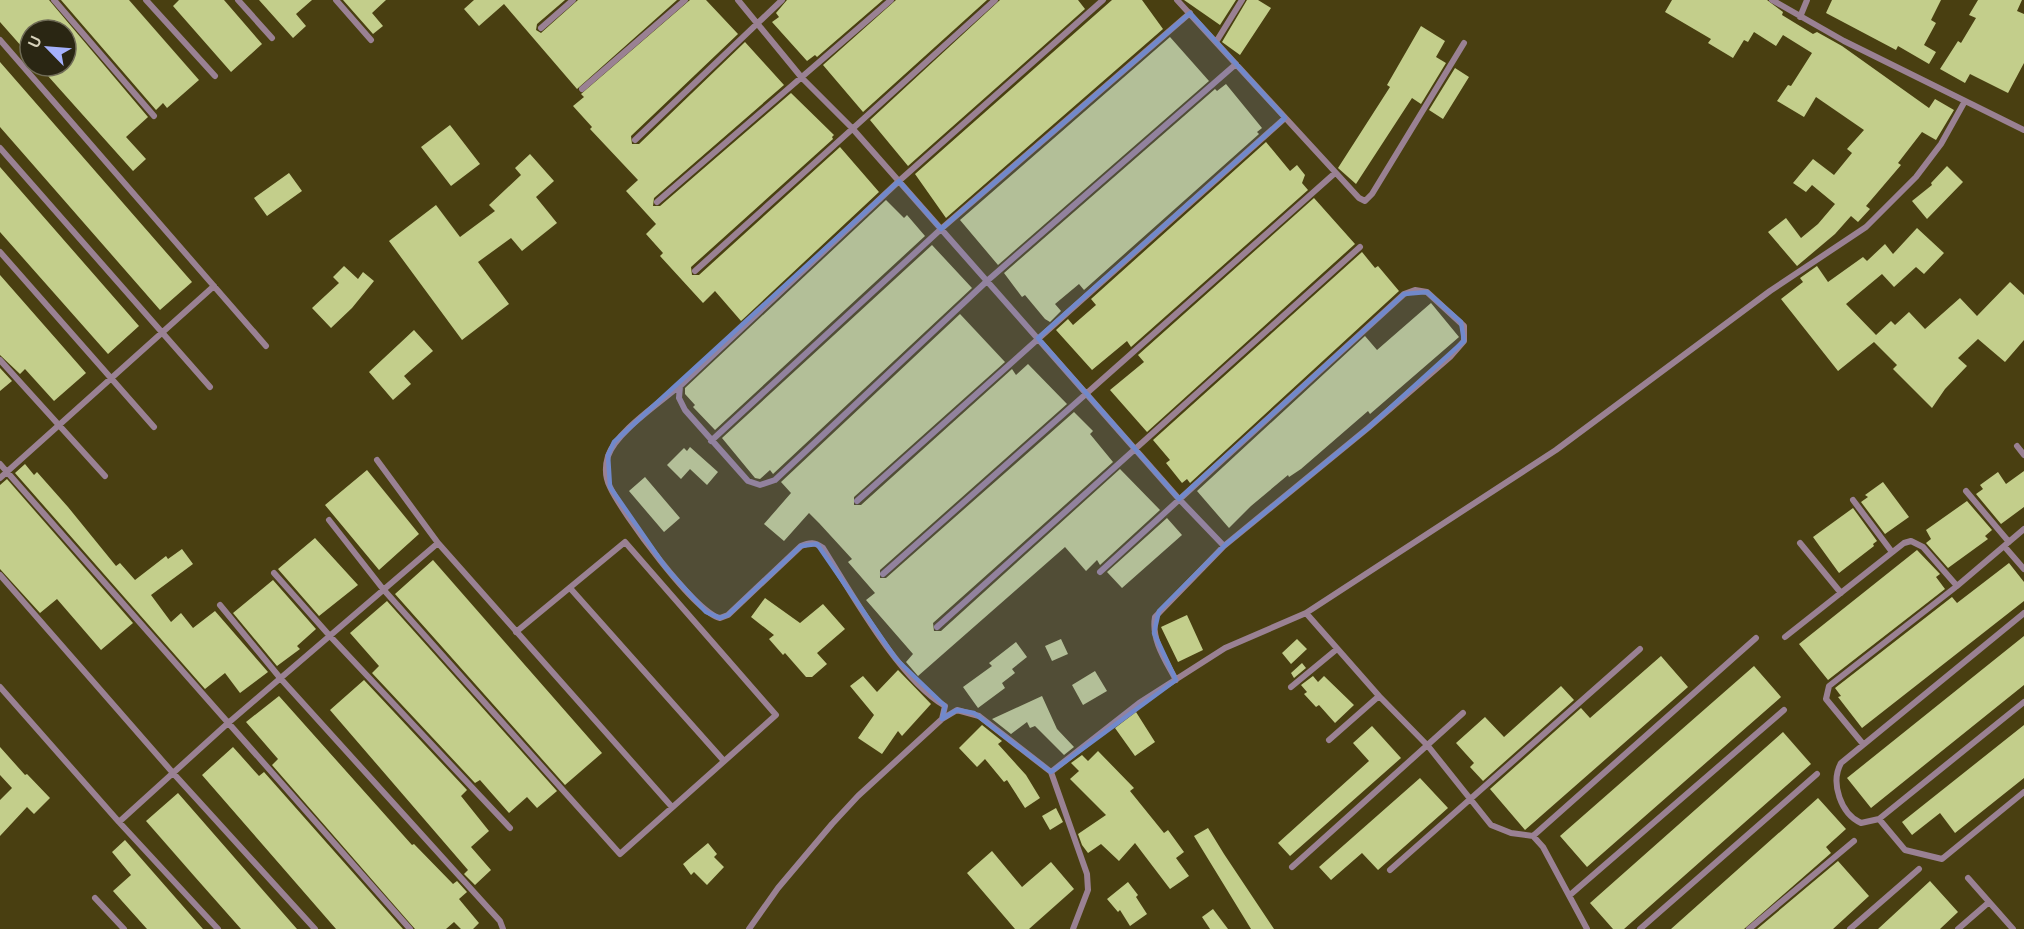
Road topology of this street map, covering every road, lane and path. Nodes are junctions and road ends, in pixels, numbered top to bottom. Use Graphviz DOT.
graph roads {
  1 [pos="54,0"];
  2 [pos="146,0"];
  3 [pos="238,0"];
  4 [pos="336,0"];
  5 [pos="573,0"];
  6 [pos="685,0"];
  7 [pos="738,0"];
  8 [pos="782,0"];
  9 [pos="891,0"];
  10 [pos="995,0"];
  11 [pos="1104,0"];
  12 [pos="1177,0"];
  13 [pos="1242,0"];
  14 [pos="1772,0"];
  15 [pos="1807,0"];
  16 [pos="1190,14"];
  17 [pos="1800,17"];
  18 [pos="756,22"];
  19 [pos="541,28"];
  20 [pos="272,38"];
  21 [pos="0,40"];
  22 [pos="371,40"];
  23 [pos="1216,42"];
  24 [pos="1464,43"];
  25 [pos="1236,64"];
  26 [pos="215,76"];
  27 [pos="802,78"];
  28 [pos="582,89"];
  29 [pos="1965,101"];
  30 [pos="154,116"];
  31 [pos="1285,118"];
  32 [pos="852,128"];
  33 [pos="2024,130"];
  34 [pos="635,140"];
  35 [pos="0,148"];
  36 [pos="1335,173"];
  37 [pos="899,181"];
  38 [pos="657,202"];
  39 [pos="941,229"];
  40 [pos="1360,248"];
  41 [pos="0,252"];
  42 [pos="695,271"];
  43 [pos="987,281"];
  44 [pos="214,286"];
  45 [pos="163,332"];
  46 [pos="1038,338"];
  47 [pos="266,346"];
  48 [pos="0,360"];
  49 [pos="110,379"];
  50 [pos="680,386"];
  51 [pos="210,387"];
  52 [pos="1086,393"];
  53 [pos="58,426"];
  54 [pos="154,427"];
  55 [pos="711,441"];
  56 [pos="2017,446"];
  57 [pos="1136,449"];
  58 [pos="2024,455"];
  59 [pos="377,460"];
  60 [pos="0,464"];
  61 [pos="7,472"];
  62 [pos="105,476"];
  63 [pos="0,478"];
  64 [pos="1966,491"];
  65 [pos="1179,499"];
  66 [pos="1853,500"];
  67 [pos="857,501"];
  68 [pos="329,520"];
  69 [pos="2024,529"];
  70 [pos="438,543"];
  71 [pos="1800,543"];
  72 [pos="2007,544"];
  73 [pos="1224,546"];
  74 [pos="1892,552"];
  75 [pos="2024,569"];
  76 [pos="1100,572"];
  77 [pos="274,573"];
  78 [pos="883,574"];
  79 [pos="0,575"];
  80 [pos="1957,586"];
  81 [pos="570,588"];
  82 [pos="383,589"];
  83 [pos="1841,593"];
  84 [pos="220,604"];
  85 [pos="1306,613"];
  86 [pos="2024,613"];
  87 [pos="936,627"];
  88 [pos="516,632"];
  89 [pos="329,635"];
  90 [pos="1785,637"];
  91 [pos="1756,638"];
  92 [pos="1337,649"];
  93 [pos="1640,649"];
  94 [pos="281,679"];
  95 [pos="1176,680"];
  96 [pos="0,687"];
  97 [pos="1291,687"];
  98 [pos="1379,696"];
  99 [pos="2024,702"];
  100 [pos="1784,710"];
  101 [pos="1463,713"];
  102 [pos="942,719"];
  103 [pos="227,724"];
  104 [pos="1329,740"];
  105 [pos="1863,744"];
  106 [pos="1428,746"];
  107 [pos="724,761"];
  108 [pos="1051,772"];
  109 [pos="173,773"];
  110 [pos="1817,774"];
  111 [pos="2024,792"];
  112 [pos="1472,799"];
  113 [pos="672,807"];
  114 [pos="1879,819"];
  115 [pos="119,822"];
  116 [pos="510,828"];
  117 [pos="1533,836"];
  118 [pos="1854,841"];
  119 [pos="1292,867"];
  120 [pos="1919,869"];
  121 [pos="1390,870"];
  122 [pos="1968,878"];
  123 [pos="1570,894"];
  124 [pos="95,898"];
  125 [pos="1988,903"];
  126 [pos="124,929"];
  127 [pos="218,929"];
  128 [pos="315,929"];
  129 [pos="410,929"];
  130 [pos="503,929"];
  131 [pos="749,929"];
  132 [pos="1074,929"];
  133 [pos="1587,929"];
  134 [pos="1640,929"];
  135 [pos="1749,929"];
  136 [pos="1850,929"];
  137 [pos="1958,929"];
  138 [pos="2013,929"];
  1 -- 30 [label="street"];
  2 -- 26 [label="street"];
  3 -- 20 [label="street"];
  4 -- 22 [label="street"];
  5 -- 19 [label="street"];
  6 -- 28 [label="street"];
  7 -- 18 [label="street"];
  8 -- 18 [label="street"];
  9 -- 27 [label="street"];
  10 -- 32 [label="street"];
  11 -- 37 [label="street"];
  12 -- 16 [label="street"];
  13 -- 23 [label="street"];
  14 -- 17 [label="street"];
  15 -- 17 [label="street"];
  16 -- 23 [label="street"];
  16 -- 39 [label="street"];
  17 -- 29 [label="street"];
  18 -- 27 [label="street"];
  18 -- 34 [label="street"];
  21 -- 44 [label="street"];
  23 -- 25 [label="street"];
  24 -- 36 [label="street"];
  25 -- 31 [label="street"];
  25 -- 43 [label="street"];
  27 -- 32 [label="street"];
  27 -- 38 [label="street"];
  29 -- 33 [label="street"];
  29 -- 85 [label="street"];
  31 -- 36 [label="street"];
  31 -- 46 [label="street"];
  32 -- 37 [label="street"];
  32 -- 42 [label="street"];
  35 -- 45 [label="street"];
  36 -- 52 [label="street"];
  37 -- 39 [label="street"];
  37 -- 50 [label="street"];
  39 -- 43 [label="street"];
  39 -- 55 [label="street"];
  40 -- 57 [label="street"];
  41 -- 49 [label="street"];
  43 -- 46 [label="street"];
  43 -- 55 [label="street"];
  44 -- 45 [label="street"];
  44 -- 47 [label="street"];
  45 -- 49 [label="street"];
  45 -- 51 [label="street"];
  46 -- 52 [label="street"];
  46 -- 67 [label="street"];
  48 -- 53 [label="street"];
  49 -- 53 [label="street"];
  49 -- 54 [label="street"];
  50 -- 55 [label="street"];
  50 -- 102 [label="street"];
  52 -- 57 [label="street"];
  52 -- 78 [label="street"];
  53 -- 61 [label="street"];
  53 -- 62 [label="street"];
  56 -- 58 [label="street"];
  57 -- 65 [label="street"];
  57 -- 87 [label="street"];
  59 -- 70 [label="street"];
  60 -- 61 [label="street"];
  61 -- 63 [label="street"];
  61 -- 103 [label="street"];
  64 -- 72 [label="street"];
  65 -- 73 [label="street"];
  65 -- 73 [label="street"];
  65 -- 76 [label="street"];
  66 -- 74 [label="street"];
  68 -- 82 [label="street"];
  69 -- 72 [label="street"];
  70 -- 82 [label="street"];
  70 -- 88 [label="street"];
  71 -- 83 [label="street"];
  72 -- 75 [label="street"];
  72 -- 80 [label="street"];
  73 -- 95 [label="street"];
  74 -- 80 [label="street"];
  74 -- 83 [label="street"];
  77 -- 89 [label="street"];
  79 -- 109 [label="street"];
  80 -- 105 [label="street"];
  81 -- 88 [label="street"];
  81 -- 107 [label="street"];
  81 -- 107 [label="street"];
  82 -- 89 [label="street"];
  82 -- 113 [label="street"];
  83 -- 90 [label="street"];
  84 -- 94 [label="street"];
  85 -- 92 [label="street"];
  85 -- 95 [label="street"];
  86 -- 105 [label="street"];
  88 -- 113 [label="street"];
  89 -- 94 [label="street"];
  89 -- 116 [label="street"];
  91 -- 117 [label="street"];
  92 -- 97 [label="street"];
  92 -- 98 [label="street"];
  93 -- 112 [label="street"];
  94 -- 103 [label="street"];
  94 -- 130 [label="street"];
  95 -- 108 [label="street"];
  96 -- 115 [label="street"];
  98 -- 104 [label="street"];
  98 -- 106 [label="street"];
  99 -- 114 [label="street"];
  100 -- 123 [label="street"];
  101 -- 106 [label="street"];
  102 -- 108 [label="street"];
  102 -- 131 [label="street"];
  103 -- 109 [label="street"];
  103 -- 129 [label="street"];
  105 -- 114 [label="street"];
  106 -- 112 [label="street"];
  106 -- 119 [label="street"];
  107 -- 113 [label="street"];
  108 -- 132 [label="street"];
  109 -- 115 [label="street"];
  109 -- 128 [label="street"];
  110 -- 134 [label="street"];
  111 -- 114 [label="street"];
  112 -- 117 [label="street"];
  112 -- 121 [label="street"];
  115 -- 127 [label="street"];
  117 -- 123 [label="street"];
  118 -- 135 [label="street"];
  120 -- 136 [label="street"];
  122 -- 125 [label="street"];
  123 -- 133 [label="street"];
  124 -- 126 [label="street"];
  125 -- 137 [label="street"];
  125 -- 138 [label="street"];
}
